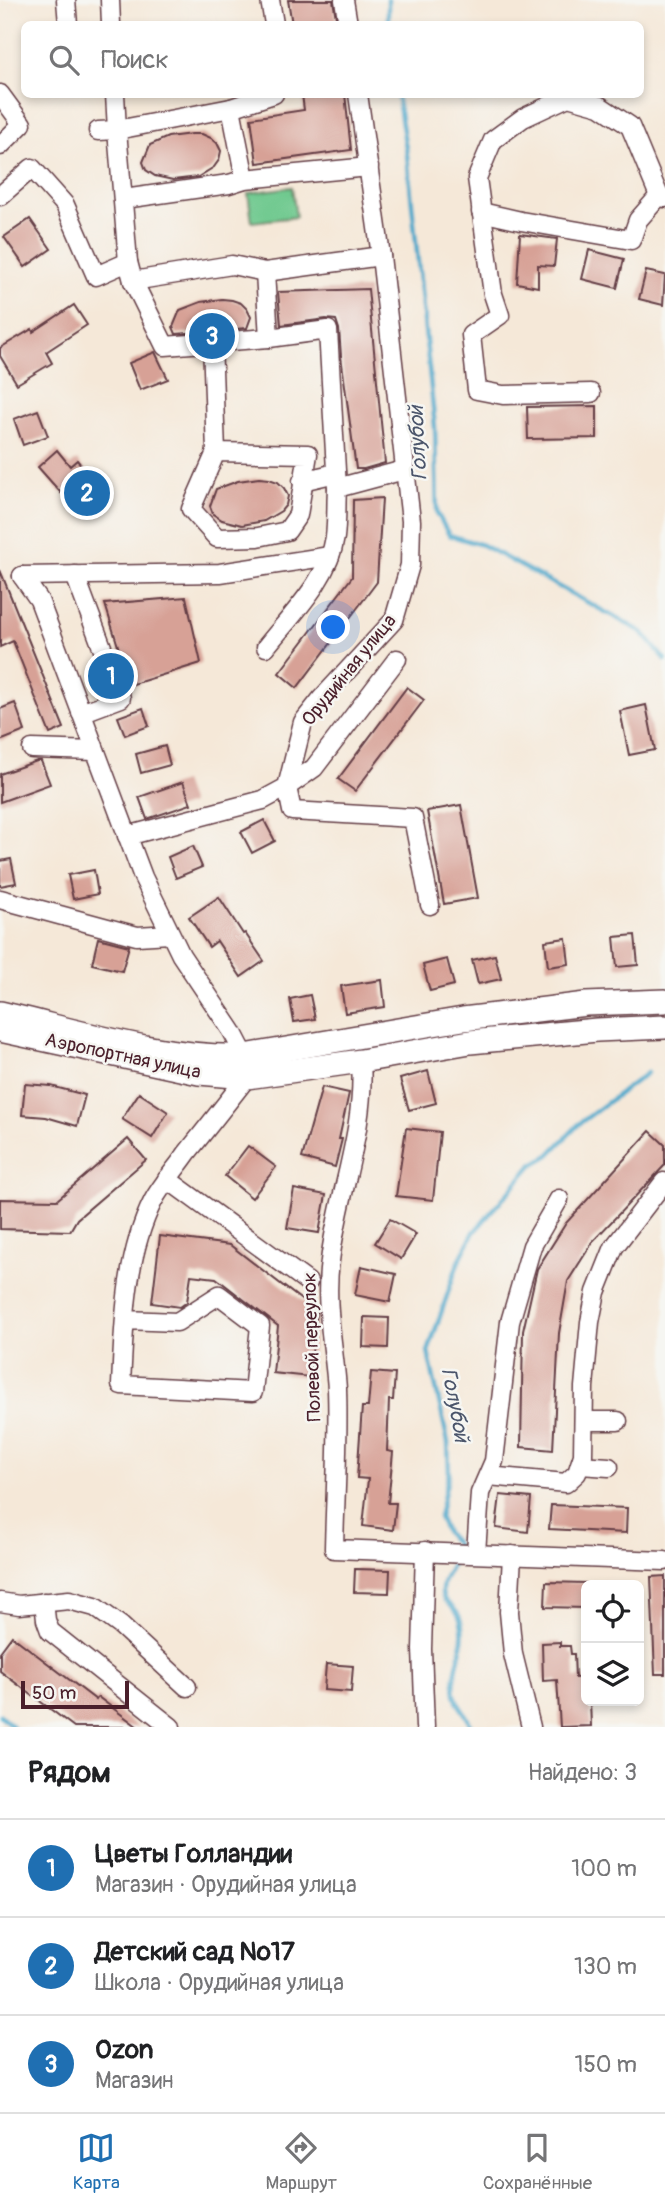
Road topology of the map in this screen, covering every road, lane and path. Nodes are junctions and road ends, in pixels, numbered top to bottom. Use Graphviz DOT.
graph roads {
  1 [pos="66,0"];
  2 [pos="110,0"];
  3 [pos="270,0"];
  4 [pos="344,0"];
  5 [pos="68,21"];
  6 [pos="111,21"];
  7 [pos="274,21"];
  8 [pos="348,21"];
  9 [pos="0,94"];
  10 [pos="115,98"];
  11 [pos="262,98"];
  12 [pos="359,98"];
  13 [pos="564,98"];
  14 [pos="574,98"];
  15 [pos="231,108"];
  16 [pos="117,130"];
  17 [pos="98,131"];
  18 [pos="0,146"];
  19 [pos="369,167"];
  20 [pos="246,179"];
  21 [pos="0,196"];
  22 [pos="662,197"];
  23 [pos="124,199"];
  24 [pos="481,212"];
  25 [pos="381,256"];
  26 [pos="128,262"];
  27 [pos="265,272"];
  28 [pos="133,281"];
  29 [pos="269,338"];
  30 [pos="212,342"];
  31 [pos="592,393"];
  32 [pos="216,452"];
  33 [pos="404,470"];
  34 [pos="336,480"];
  35 [pos="302,481"];
  36 [pos="330,556"];
  37 [pos="75,575"];
  38 [pos="266,647"];
  39 [pos="397,659"];
  40 [pos="81,713"];
  41 [pos="32,749"];
  42 [pos="95,751"];
  43 [pos="287,788"];
  44 [pos="127,836"];
  45 [pos="0,899"];
  46 [pos="430,905"];
  47 [pos="170,933"];
  48 [pos="662,1000"];
  49 [pos="0,1013"];
  50 [pos="660,1029"];
  51 [pos="0,1030"];
  52 [pos="361,1061"];
  53 [pos="246,1067"];
  54 [pos="167,1179"];
  55 [pos="664,1182"];
  56 [pos="559,1199"];
  57 [pos="308,1282"];
  58 [pos="125,1320"];
  59 [pos="584,1421"];
  60 [pos="618,1421"];
  61 [pos="580,1465"];
  62 [pos="609,1467"];
  63 [pos="488,1476"];
  64 [pos="434,1552"];
  65 [pos="473,1553"];
  66 [pos="512,1555"];
  67 [pos="665,1561"];
  68 [pos="0,1602"];
  69 [pos="44,1602"];
  70 [pos="187,1687"];
  71 [pos="171,1727"];
  72 [pos="425,1727"];
  73 [pos="531,1727"];
  1 -- 5 [label="street"];
  2 -- 6 [label="street"];
  3 -- 7 [label="street"];
  4 -- 8 [label="street"];
  9 -- 18 [label="street"];
  10 -- 16 [label="street"];
  11 -- 15 [label="street"];
  12 -- 19 [label="street, Орудийная улица"];
  13 -- 24 [label="street"];
  14 -- 22 [label="street"];
  15 -- 16 [label="street"];
  15 -- 20 [label="street"];
  16 -- 17 [label="street"];
  16 -- 23 [label="street"];
  19 -- 20 [label="street"];
  19 -- 25 [label="street, Орудийная улица"];
  20 -- 23 [label="street"];
  21 -- 26 [label="street"];
  22 -- 24 [label="street"];
  23 -- 26 [label="street"];
  24 -- 31 [label="street"];
  25 -- 27 [label="street"];
  25 -- 33 [label="street, Орудийная улица"];
  26 -- 28 [label="street"];
  27 -- 28 [label="street"];
  27 -- 29 [label="street"];
  28 -- 30 [label="street"];
  29 -- 30 [label="street"];
  29 -- 34 [label="street"];
  30 -- 32 [label="street"];
  32 -- 35 [label="street"];
  32 -- 35 [label="street"];
  33 -- 34 [label="street"];
  33 -- 43 [label="street, Орудийная улица"];
  34 -- 35 [label="street"];
  34 -- 36 [label="street"];
  36 -- 37 [label="street"];
  36 -- 38 [label="street"];
  37 -- 40 [label="street"];
  37 -- 40 [label="street"];
  39 -- 43 [label="street"];
  40 -- 42 [label="street"];
  41 -- 42 [label="street"];
  42 -- 44 [label="street"];
  43 -- 44 [label="street"];
  43 -- 46 [label="street"];
  44 -- 47 [label="street"];
  45 -- 47 [label="street"];
  47 -- 53 [label="street"];
  48 -- 53 [label="main road"];
  49 -- 53 [label="main road, Аэропортная улица"];
  50 -- 52 [label="main road"];
  51 -- 53 [label="main road, Аэропортная улица"];
  52 -- 53 [label="main road"];
  52 -- 64 [label="street, Полевой переулок"];
  53 -- 54 [label="street"];
  54 -- 57 [label="street"];
  54 -- 58 [label="street"];
  55 -- 59 [label="street"];
  56 -- 63 [label="street"];
  58 -- 58 [label="street"];
  59 -- 60 [label="street"];
  59 -- 61 [label="street"];
  61 -- 62 [label="street"];
  61 -- 63 [label="street"];
  63 -- 65 [label="street"];
  64 -- 65 [label="street"];
  64 -- 72 [label="street"];
  65 -- 66 [label="street"];
  66 -- 67 [label="street"];
  66 -- 73 [label="street"];
  68 -- 69 [label="street"];
  69 -- 70 [label="street"];
  69 -- 71 [label="street"];
}
